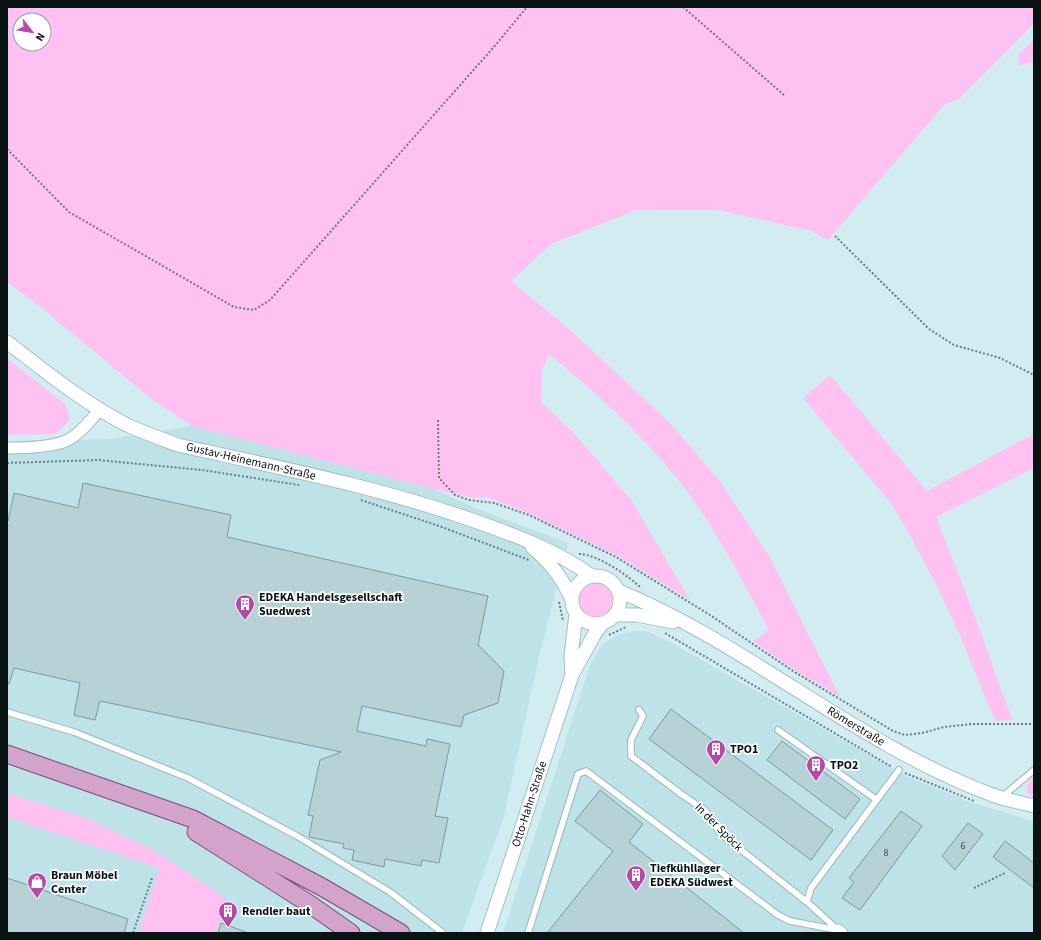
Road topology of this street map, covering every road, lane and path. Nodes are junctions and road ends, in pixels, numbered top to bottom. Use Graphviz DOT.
graph roads {
  1 [pos="526,7"];
  2 [pos="683,7"];
  3 [pos="784,95"];
  4 [pos="7,149"];
  5 [pos="835,236"];
  6 [pos="7,342"];
  7 [pos="1034,374"];
  8 [pos="100,409"];
  9 [pos="438,420"];
  10 [pos="7,448"];
  11 [pos="7,463"];
  12 [pos="306,486"];
  13 [pos="354,497"];
  14 [pos="516,535"];
  15 [pos="533,561"];
  16 [pos="572,562"];
  17 [pos="592,576"];
  18 [pos="619,591"];
  19 [pos="557,596"];
  20 [pos="571,598"];
  21 [pos="639,600"];
  22 [pos="576,614"];
  23 [pos="616,615"];
  24 [pos="637,620"];
  25 [pos="563,623"];
  26 [pos="602,624"];
  27 [pos="689,625"];
  28 [pos="663,632"];
  29 [pos="607,636"];
  30 [pos="572,675"];
  31 [pos="639,710"];
  32 [pos="7,712"];
  33 [pos="1034,724"];
  34 [pos="778,730"];
  35 [pos="7,754"];
  36 [pos="7,758"];
  37 [pos="45,767"];
  38 [pos="899,770"];
  39 [pos="1034,770"];
  40 [pos="1002,798"];
  41 [pos="877,800"];
  42 [pos="978,802"];
  43 [pos="1034,806"];
  44 [pos="164,808"];
  45 [pos="1006,873"];
  46 [pos="152,878"];
  47 [pos="974,888"];
  48 [pos="807,902"];
  49 [pos="838,932"];
  50 [pos="133,933"];
  51 [pos="351,933"];
  52 [pos="401,933"];
  53 [pos="443,933"];
  54 [pos="487,933"];
  55 [pos="528,933"];
  1 -- 4 [label="path"];
  2 -- 3 [label="path"];
  5 -- 7 [label="path"];
  6 -- 8 [label="street, Gustav-Heinemann-Straße"];
  8 -- 10 [label="street"];
  8 -- 14 [label="street, Gustav-Heinemann-Straße"];
  9 -- 33 [label="path"];
  11 -- 12 [label="path"];
  13 -- 15 [label="path"];
  14 -- 16 [label="street, Gustav-Heinemann-Straße"];
  14 -- 20 [label="street, Gustav-Heinemann-Straße"];
  16 -- 17 [label="street, Gustav-Heinemann-Straße"];
  16 -- 21 [label="path"];
  17 -- 18 [label="street"];
  17 -- 20 [label="street"];
  18 -- 21 [label="street, Römerstraße"];
  18 -- 23 [label="street"];
  19 -- 25 [label="path"];
  20 -- 22 [label="street"];
  21 -- 27 [label="street, Römerstraße"];
  22 -- 26 [label="street"];
  22 -- 30 [label="street, Otto-Hahn-Straße"];
  23 -- 24 [label="street, Römerstraße"];
  23 -- 26 [label="street"];
  24 -- 27 [label="street, Römerstraße"];
  24 -- 29 [label="path"];
  26 -- 30 [label="street, Otto-Hahn-Straße"];
  27 -- 40 [label="street, Römerstraße"];
  28 -- 38 [label="path"];
  30 -- 54 [label="street, Otto-Hahn-Straße"];
  31 -- 48 [label="lane, In der Spöck"];
  32 -- 53 [label="lane"];
  34 -- 41 [label="lane"];
  35 -- 37 [label="main road"];
  36 -- 37 [label="main road"];
  37 -- 44 [label="main road"];
  38 -- 41 [label="lane"];
  38 -- 42 [label="path"];
  39 -- 40 [label="lane"];
  40 -- 43 [label="street, Römerstraße"];
  41 -- 48 [label="lane"];
  44 -- 51 [label="main road"];
  44 -- 52 [label="main road"];
  45 -- 47 [label="path"];
  46 -- 50 [label="path"];
  48 -- 49 [label="lane, In der Spöck"];
  49 -- 55 [label="lane"];
}
